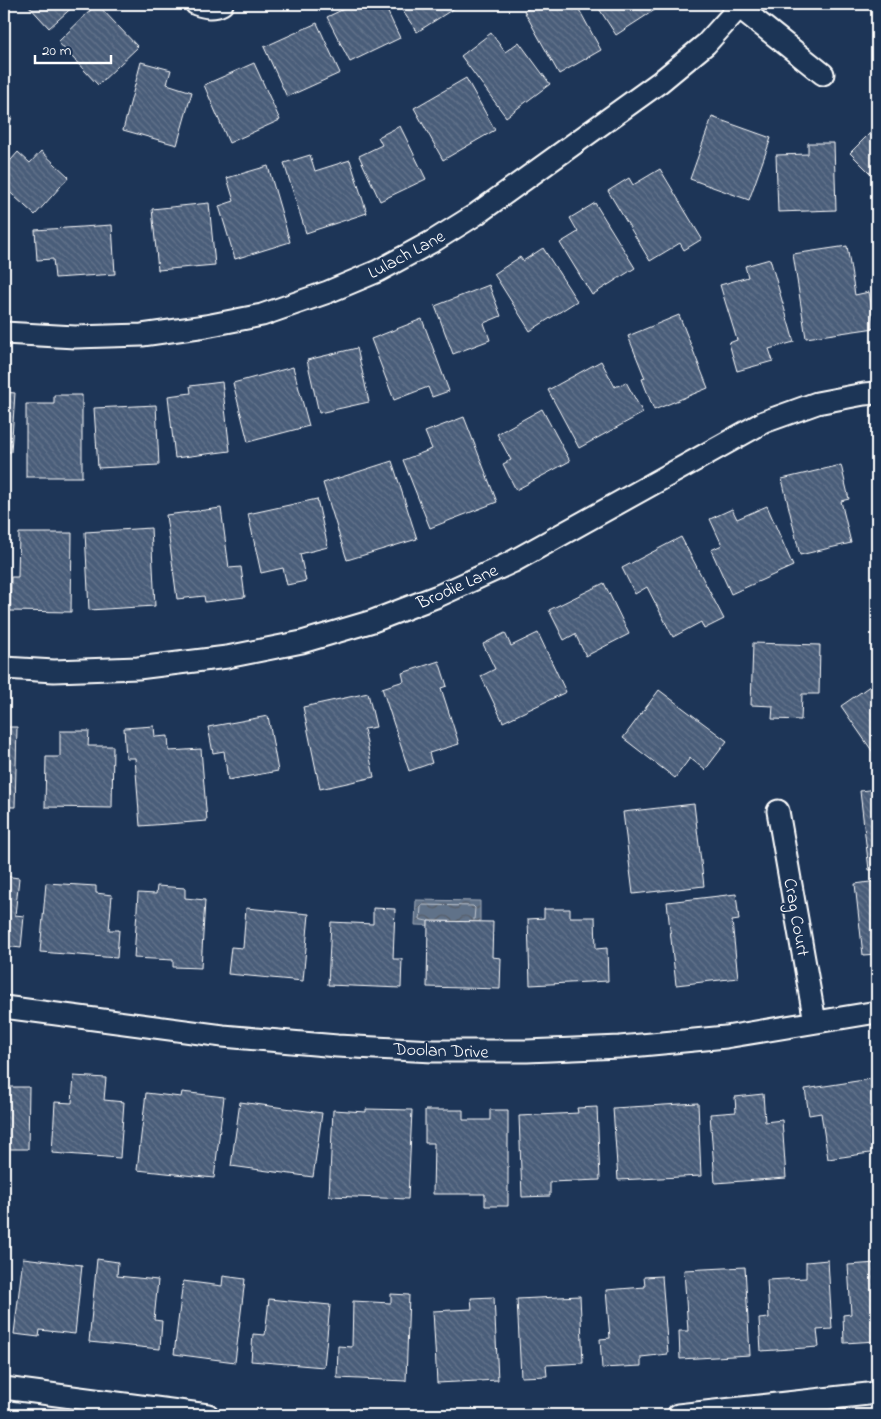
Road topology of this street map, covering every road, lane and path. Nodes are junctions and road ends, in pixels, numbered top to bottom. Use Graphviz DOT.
graph roads {
  1 [pos="196,4"];
  2 [pos="222,4"];
  3 [pos="740,6"];
  4 [pos="822,74"];
  5 [pos="4,333"];
  6 [pos="877,394"];
  7 [pos="4,668"];
  8 [pos="778,811"];
  9 [pos="4,1006"];
  10 [pos="877,1012"];
  11 [pos="815,1022"];
  12 [pos="4,1388"];
  13 [pos="877,1393"];
  14 [pos="208,1415"];
  15 [pos="678,1415"];
  1 -- 2 [label="street"];
  3 -- 4 [label="street, Lulach Lane"];
  3 -- 5 [label="street, Lulach Lane"];
  6 -- 7 [label="street, Brodie Lane"];
  8 -- 11 [label="street, Crag Court"];
  9 -- 11 [label="street, Doolan Drive"];
  10 -- 11 [label="street, Doolan Drive"];
  12 -- 14 [label="street"];
  13 -- 15 [label="street"];
}
